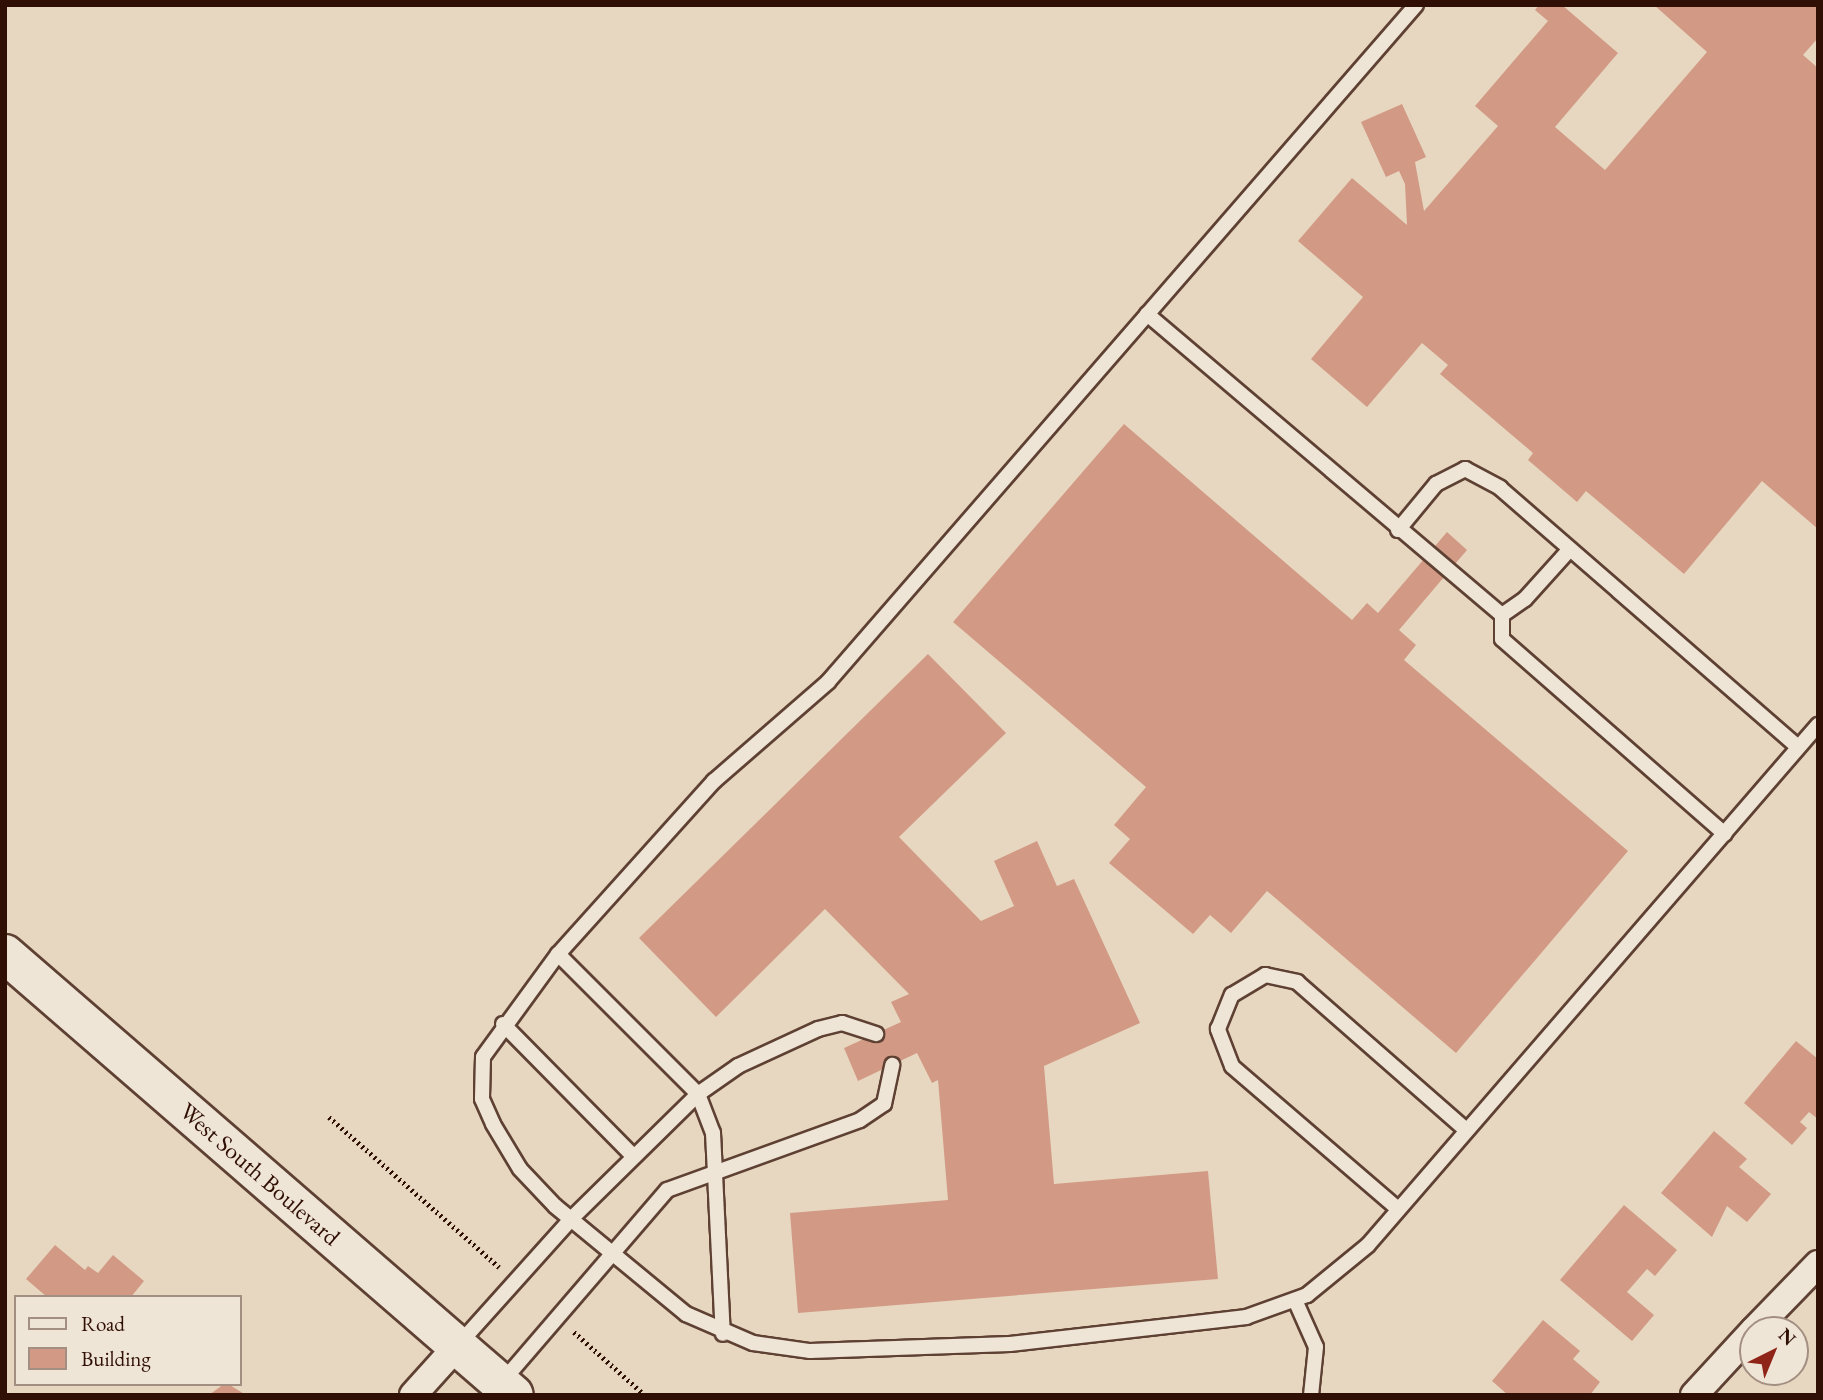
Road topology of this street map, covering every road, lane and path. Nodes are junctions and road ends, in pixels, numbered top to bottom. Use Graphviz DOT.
graph roads {
  1 [pos="1416,5"];
  2 [pos="1147,314"];
  3 [pos="1398,530"];
  4 [pos="1570,549"];
  5 [pos="1502,615"];
  6 [pos="1818,724"];
  7 [pos="1798,747"];
  8 [pos="1725,834"];
  9 [pos="5,954"];
  10 [pos="558,954"];
  11 [pos="503,1024"];
  12 [pos="876,1034"];
  13 [pos="892,1065"];
  14 [pos="698,1094"];
  15 [pos="329,1117"];
  16 [pos="1465,1129"];
  17 [pos="633,1156"];
  18 [pos="716,1173"];
  19 [pos="1398,1209"];
  20 [pos="571,1219"];
  21 [pos="613,1254"];
  22 [pos="1818,1264"];
  23 [pos="503,1270"];
  24 [pos="1294,1300"];
  25 [pos="1767,1316"];
  26 [pos="570,1328"];
  27 [pos="723,1334"];
  28 [pos="458,1345"];
  29 [pos="1739,1345"];
  30 [pos="502,1391"];
  31 [pos="1695,1394"];
  32 [pos="413,1395"];
  33 [pos="645,1395"];
  34 [pos="1311,1395"];
  1 -- 2 [label="lane"];
  2 -- 3 [label="lane"];
  2 -- 10 [label="lane"];
  3 -- 4 [label="lane"];
  3 -- 5 [label="lane"];
  4 -- 5 [label="lane"];
  4 -- 7 [label="lane"];
  5 -- 8 [label="lane"];
  6 -- 7 [label="lane"];
  7 -- 8 [label="lane"];
  8 -- 16 [label="lane"];
  9 -- 28 [label="main road, West South Boulevard"];
  10 -- 11 [label="lane"];
  10 -- 14 [label="lane"];
  11 -- 17 [label="lane"];
  11 -- 20 [label="lane"];
  12 -- 14 [label="lane"];
  13 -- 18 [label="lane"];
  14 -- 17 [label="lane"];
  14 -- 18 [label="lane"];
  15 -- 23 [label="path"];
  16 -- 19 [label="lane"];
  16 -- 19 [label="lane"];
  17 -- 20 [label="lane"];
  18 -- 21 [label="lane"];
  18 -- 27 [label="lane"];
  19 -- 24 [label="lane"];
  20 -- 21 [label="lane"];
  20 -- 28 [label="lane"];
  21 -- 27 [label="lane"];
  21 -- 30 [label="lane"];
  22 -- 25 [label="street"];
  24 -- 27 [label="lane"];
  24 -- 34 [label="lane"];
  26 -- 33 [label="path"];
  28 -- 30 [label="main road, West South Boulevard"];
  28 -- 32 [label="street"];
  29 -- 31 [label="street"];
}
